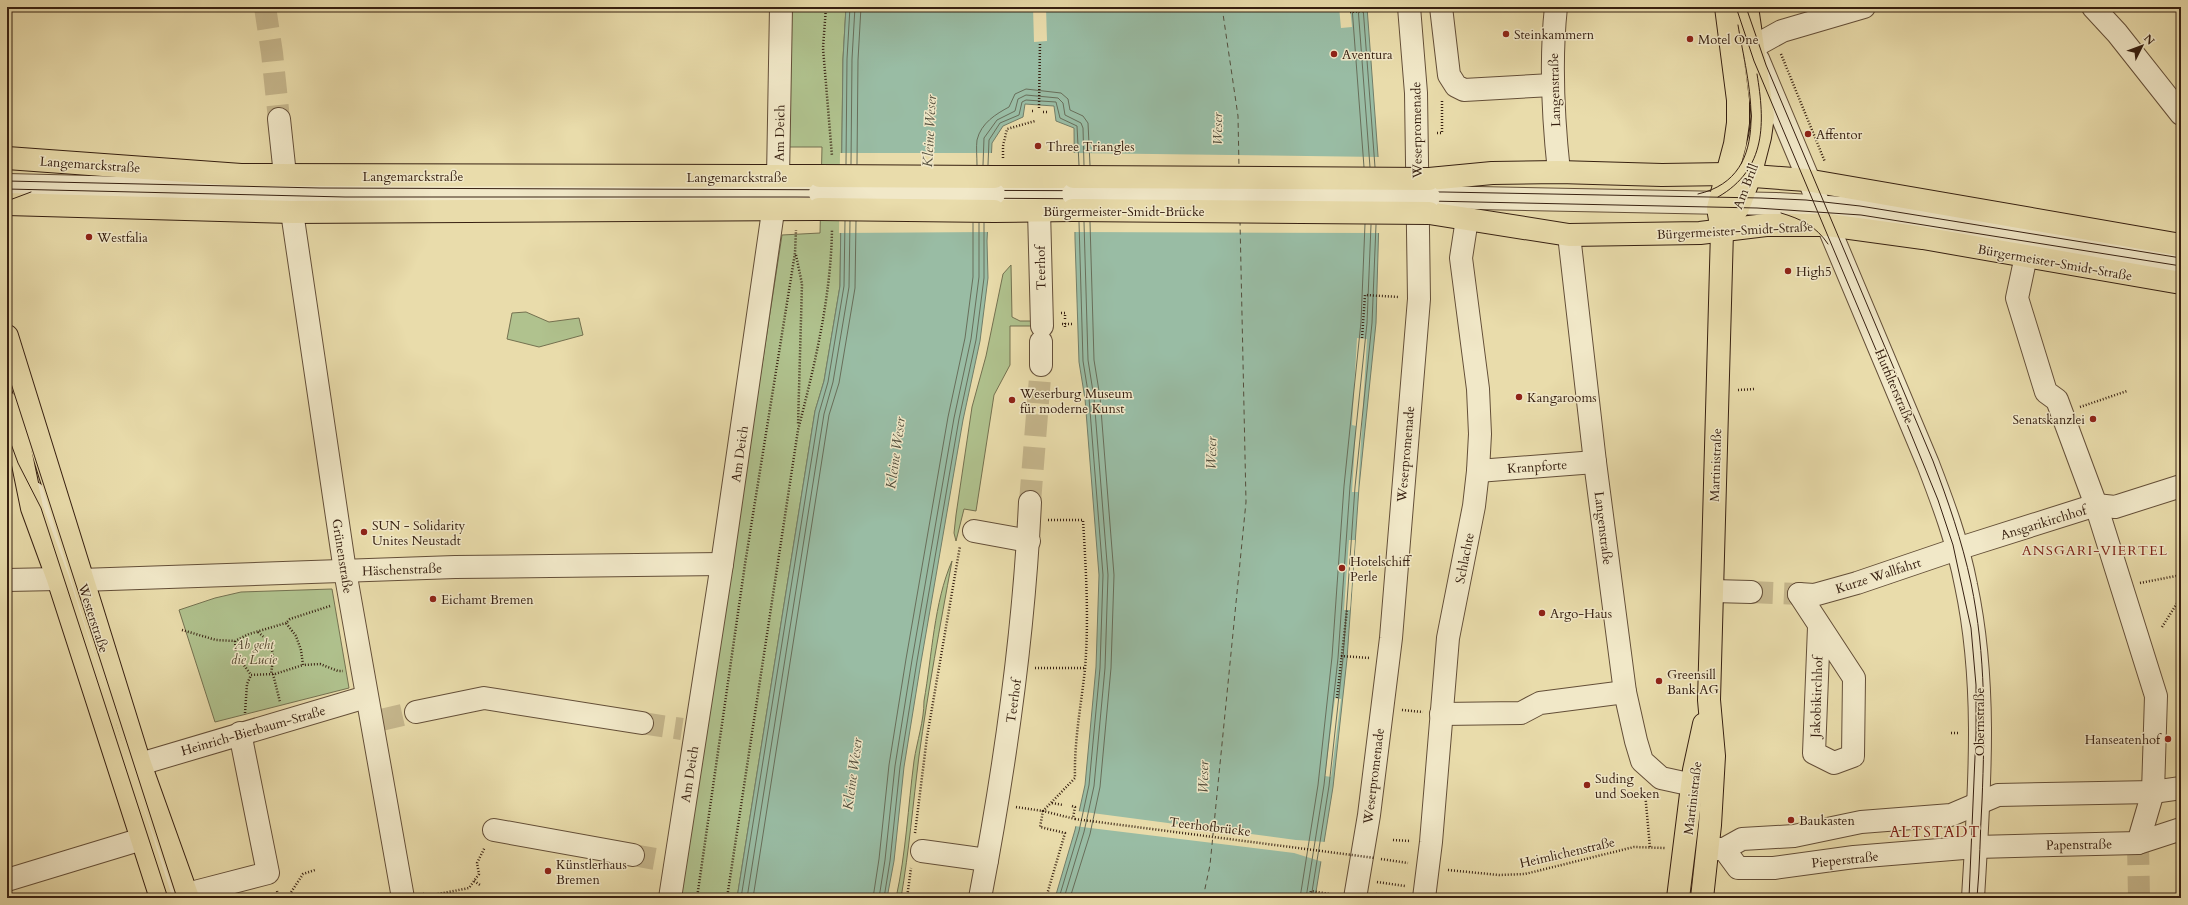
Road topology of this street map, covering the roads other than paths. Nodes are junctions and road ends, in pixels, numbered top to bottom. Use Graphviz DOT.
graph roads {
  1 [pos="781,7"];
  2 [pos="1441,7"];
  3 [pos="1556,7"];
  4 [pos="1726,7"];
  5 [pos="1735,7"];
  6 [pos="1740,7"];
  7 [pos="1747,7"];
  8 [pos="1864,7"];
  9 [pos="2093,7"];
  10 [pos="1401,8"];
  11 [pos="1753,47"];
  12 [pos="1552,85"];
  13 [pos="2181,114"];
  14 [pos="279,119"];
  15 [pos="7,158"];
  16 [pos="1559,172"];
  17 [pos="1726,174"];
  18 [pos="285,175"];
  19 [pos="1750,176"];
  20 [pos="1810,181"];
  21 [pos="7,184"];
  22 [pos="820,192"];
  23 [pos="776,193"];
  24 [pos="994,194"];
  25 [pos="1073,194"];
  26 [pos="1429,196"];
  27 [pos="1729,203"];
  28 [pos="7,204"];
  29 [pos="1039,210"];
  30 [pos="292,212"];
  31 [pos="1824,216"];
  32 [pos="1467,219"];
  33 [pos="1722,231"];
  34 [pos="1569,236"];
  35 [pos="2181,245"];
  36 [pos="2026,256"];
  37 [pos="2181,262"];
  38 [pos="2181,283"];
  39 [pos="7,336"];
  40 [pos="1040,365"];
  41 [pos="7,371"];
  42 [pos="7,403"];
  43 [pos="1595,462"];
  44 [pos="1478,471"];
  45 [pos="26,478"];
  46 [pos="2181,486"];
  47 [pos="2096,505"];
  48 [pos="54,530"];
  49 [pos="967,538"];
  50 [pos="1957,549"];
  51 [pos="722,564"];
  52 [pos="345,571"];
  53 [pos="7,580"];
  54 [pos="58,580"];
  55 [pos="81,580"];
  56 [pos="1713,591"];
  57 [pos="1751,592"];
  58 [pos="1798,594"];
  59 [pos="1819,628"];
  60 [pos="1625,692"];
  61 [pos="366,697"];
  62 [pos="1709,700"];
  63 [pos="416,712"];
  64 [pos="1441,714"];
  65 [pos="642,723"];
  66 [pos="244,732"];
  67 [pos="140,764"];
  68 [pos="1692,786"];
  69 [pos="2181,788"];
  70 [pos="2154,792"];
  71 [pos="1978,804"];
  72 [pos="2181,829"];
  73 [pos="494,830"];
  74 [pos="142,838"];
  75 [pos="2138,843"];
  76 [pos="1976,846"];
  77 [pos="1716,849"];
  78 [pos="916,851"];
  79 [pos="633,854"];
  80 [pos="987,860"];
  81 [pos="7,880"];
  82 [pos="183,897"];
  83 [pos="403,897"];
  84 [pos="1346,897"];
  85 [pos="161,898"];
  86 [pos="670,898"];
  87 [pos="980,898"];
  88 [pos="1424,898"];
  89 [pos="1678,898"];
  90 [pos="1702,898"];
  91 [pos="1973,898"];
  1 -- 23 [label="street, Am Deich"];
  2 -- 12 [label="street"];
  3 -- 12 [label="street, Langenstraße"];
  4 -- 17 [label="main road, Am Brill"];
  5 -- 17 [label="street"];
  6 -- 11 [label="street, Hutfilterstraße"];
  7 -- 11 [label="main road, Am Brill"];
  8 -- 11 [label="street"];
  9 -- 13 [label="street"];
  10 -- 84 [label="street, Weserpromenade"];
  11 -- 19 [label="main road, Am Brill"];
  11 -- 20 [label="street, Hutfilterstraße"];
  12 -- 16 [label="street, Langenstraße"];
  14 -- 18 [label="street"];
  15 -- 18 [label="main road, Langemarckstraße"];
  16 -- 17 [label="main road"];
  16 -- 26 [label="main road"];
  17 -- 19 [label="main road"];
  17 -- 27 [label="main road, Am Brill"];
  18 -- 23 [label="main road, Langemarckstraße"];
  19 -- 20 [label="main road"];
  19 -- 27 [label="main road, Am Brill"];
  20 -- 31 [label="street, Hutfilterstraße"];
  20 -- 35 [label="main road"];
  21 -- 23 [label="street"];
  22 -- 23 [label="main road, Langemarckstraße"];
  22 -- 23 [label="main road, Langemarckstraße"];
  22 -- 24 [label="main road, Bürgermeister-Smidt-Brücke, bridge"];
  22 -- 24 [label="main road, Bürgermeister-Smidt-Brücke, bridge"];
  23 -- 30 [label="main road, Langemarckstraße"];
  23 -- 51 [label="street, Am Deich"];
  24 -- 25 [label="main road, Bürgermeister-Smidt-Brücke"];
  24 -- 29 [label="main road, Bürgermeister-Smidt-Brücke"];
  25 -- 26 [label="main road, Bürgermeister-Smidt-Brücke, bridge"];
  25 -- 26 [label="main road, Bürgermeister-Smidt-Brücke, bridge"];
  25 -- 29 [label="main road, Bürgermeister-Smidt-Brücke"];
  26 -- 27 [label="street"];
  26 -- 32 [label="main road, Bürgermeister-Smidt-Straße"];
  27 -- 31 [label="street"];
  27 -- 33 [label="main road, Am Brill"];
  28 -- 30 [label="main road, Langemarckstraße"];
  29 -- 40 [label="street, Teerhof"];
  30 -- 52 [label="street, Grünenstraße"];
  31 -- 33 [label="main road, Bürgermeister-Smidt-Straße"];
  31 -- 36 [label="main road, Bürgermeister-Smidt-Straße"];
  31 -- 37 [label="street"];
  31 -- 50 [label="street, Hutfilterstraße"];
  32 -- 34 [label="main road, Bürgermeister-Smidt-Straße"];
  32 -- 44 [label="street, Schlachte"];
  33 -- 34 [label="main road, Bürgermeister-Smidt-Straße"];
  33 -- 56 [label="main road, Martinistraße"];
  34 -- 43 [label="street, Langenstraße"];
  36 -- 38 [label="main road, Bürgermeister-Smidt-Straße"];
  36 -- 47 [label="street"];
  39 -- 55 [label="main road, Westerstraße"];
  41 -- 48 [label="street"];
  42 -- 45 [label="main road, Westerstraße"];
  43 -- 44 [label="street, Kranpforte"];
  43 -- 60 [label="street, Langenstraße"];
  44 -- 64 [label="street, Schlachte"];
  45 -- 48 [label="street"];
  45 -- 54 [label="main road, Westerstraße"];
  46 -- 47 [label="street"];
  47 -- 50 [label="street, Ansgarikirchhof"];
  47 -- 70 [label="street, Ansgarikirchhof"];
  48 -- 82 [label="street"];
  49 -- 80 [label="street, Teerhof"];
  50 -- 58 [label="street, Kurze Wallfahrt"];
  50 -- 71 [label="street, Obernstraße"];
  51 -- 52 [label="street, Häschenstraße"];
  51 -- 86 [label="street, Am Deich"];
  52 -- 55 [label="street, Häschenstraße"];
  52 -- 61 [label="street, Grünenstraße"];
  53 -- 54 [label="street"];
  54 -- 74 [label="main road, Westerstraße"];
  55 -- 67 [label="main road, Westerstraße"];
  56 -- 57 [label="street"];
  56 -- 62 [label="main road, Martinistraße"];
  58 -- 59 [label="street, Jakobikirchhof"];
  59 -- 59 [label="street, Jakobikirchhof"];
  60 -- 64 [label="street"];
  60 -- 68 [label="street, Langenstraße"];
  61 -- 66 [label="street, Heinrich-Bierbaum-Straße"];
  61 -- 83 [label="street, Grünenstraße"];
  62 -- 68 [label="main road, Martinistraße"];
  62 -- 77 [label="main road, Martinistraße"];
  63 -- 65 [label="street"];
  64 -- 88 [label="street, Schlachte"];
  66 -- 67 [label="street, Heinrich-Bierbaum-Straße"];
  66 -- 82 [label="street"];
  67 -- 82 [label="main road, Westerstraße"];
  68 -- 89 [label="main road, Martinistraße"];
  69 -- 70 [label="street"];
  70 -- 71 [label="street"];
  70 -- 75 [label="street"];
  71 -- 76 [label="street, Obernstraße"];
  71 -- 77 [label="street"];
  72 -- 75 [label="street, Papenstraße"];
  73 -- 79 [label="street"];
  74 -- 81 [label="street"];
  74 -- 85 [label="main road, Westerstraße"];
  75 -- 76 [label="street, Papenstraße"];
  76 -- 77 [label="street, Pieperstraße"];
  76 -- 91 [label="street, Obernstraße"];
  77 -- 90 [label="main road, Martinistraße"];
  78 -- 80 [label="street"];
  80 -- 87 [label="street, Teerhof"];
}
